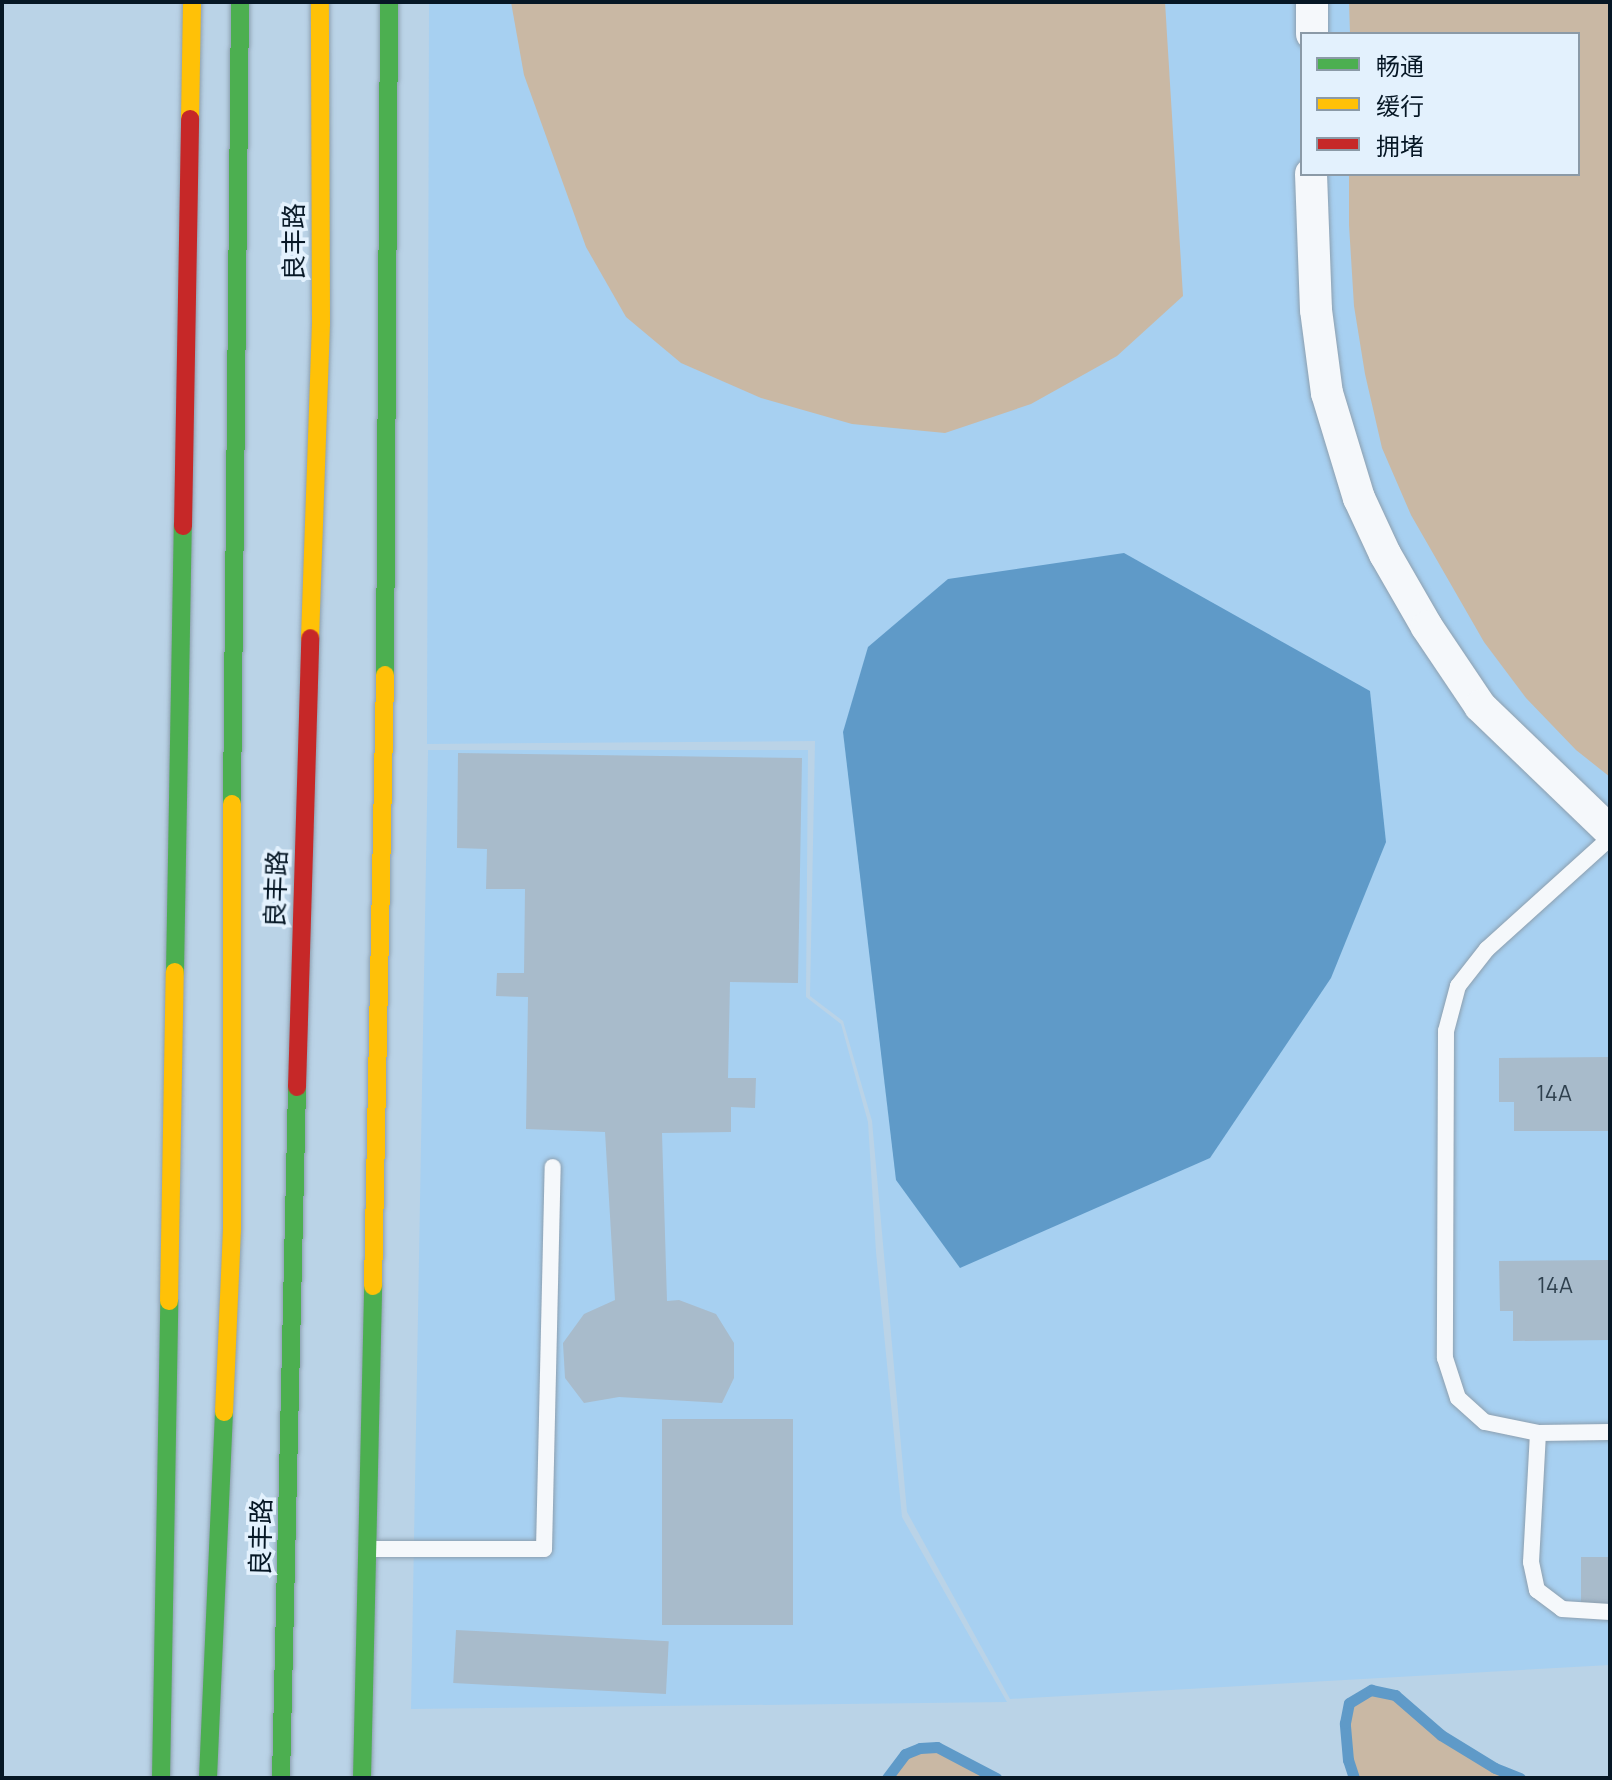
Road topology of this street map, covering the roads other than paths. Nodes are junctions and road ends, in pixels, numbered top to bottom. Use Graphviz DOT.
graph roads {
  1 [pos="192,2"];
  2 [pos="240,2"];
  3 [pos="320,2"];
  4 [pos="389,2"];
  5 [pos="1312,2"];
  6 [pos="1312,32"];
  7 [pos="1311,176"];
  8 [pos="1610,831"];
  9 [pos="1610,838"];
  10 [pos="553,1167"];
  11 [pos="1610,1432"];
  12 [pos="1538,1433"];
  13 [pos="366,1549"];
  14 [pos="1610,1612"];
  15 [pos="161,1778"];
  16 [pos="208,1778"];
  17 [pos="281,1778"];
  18 [pos="362,1778"];
  1 -- 15 [label="main road"];
  2 -- 16 [label="main road, 良丰路"];
  3 -- 17 [label="main road, 良丰路"];
  4 -- 13 [label="main road"];
  5 -- 6 [label="street"];
  7 -- 8 [label="street"];
  9 -- 12 [label="lane"];
  10 -- 13 [label="lane"];
  11 -- 12 [label="lane"];
  12 -- 14 [label="lane"];
  13 -- 18 [label="main road"];
}
